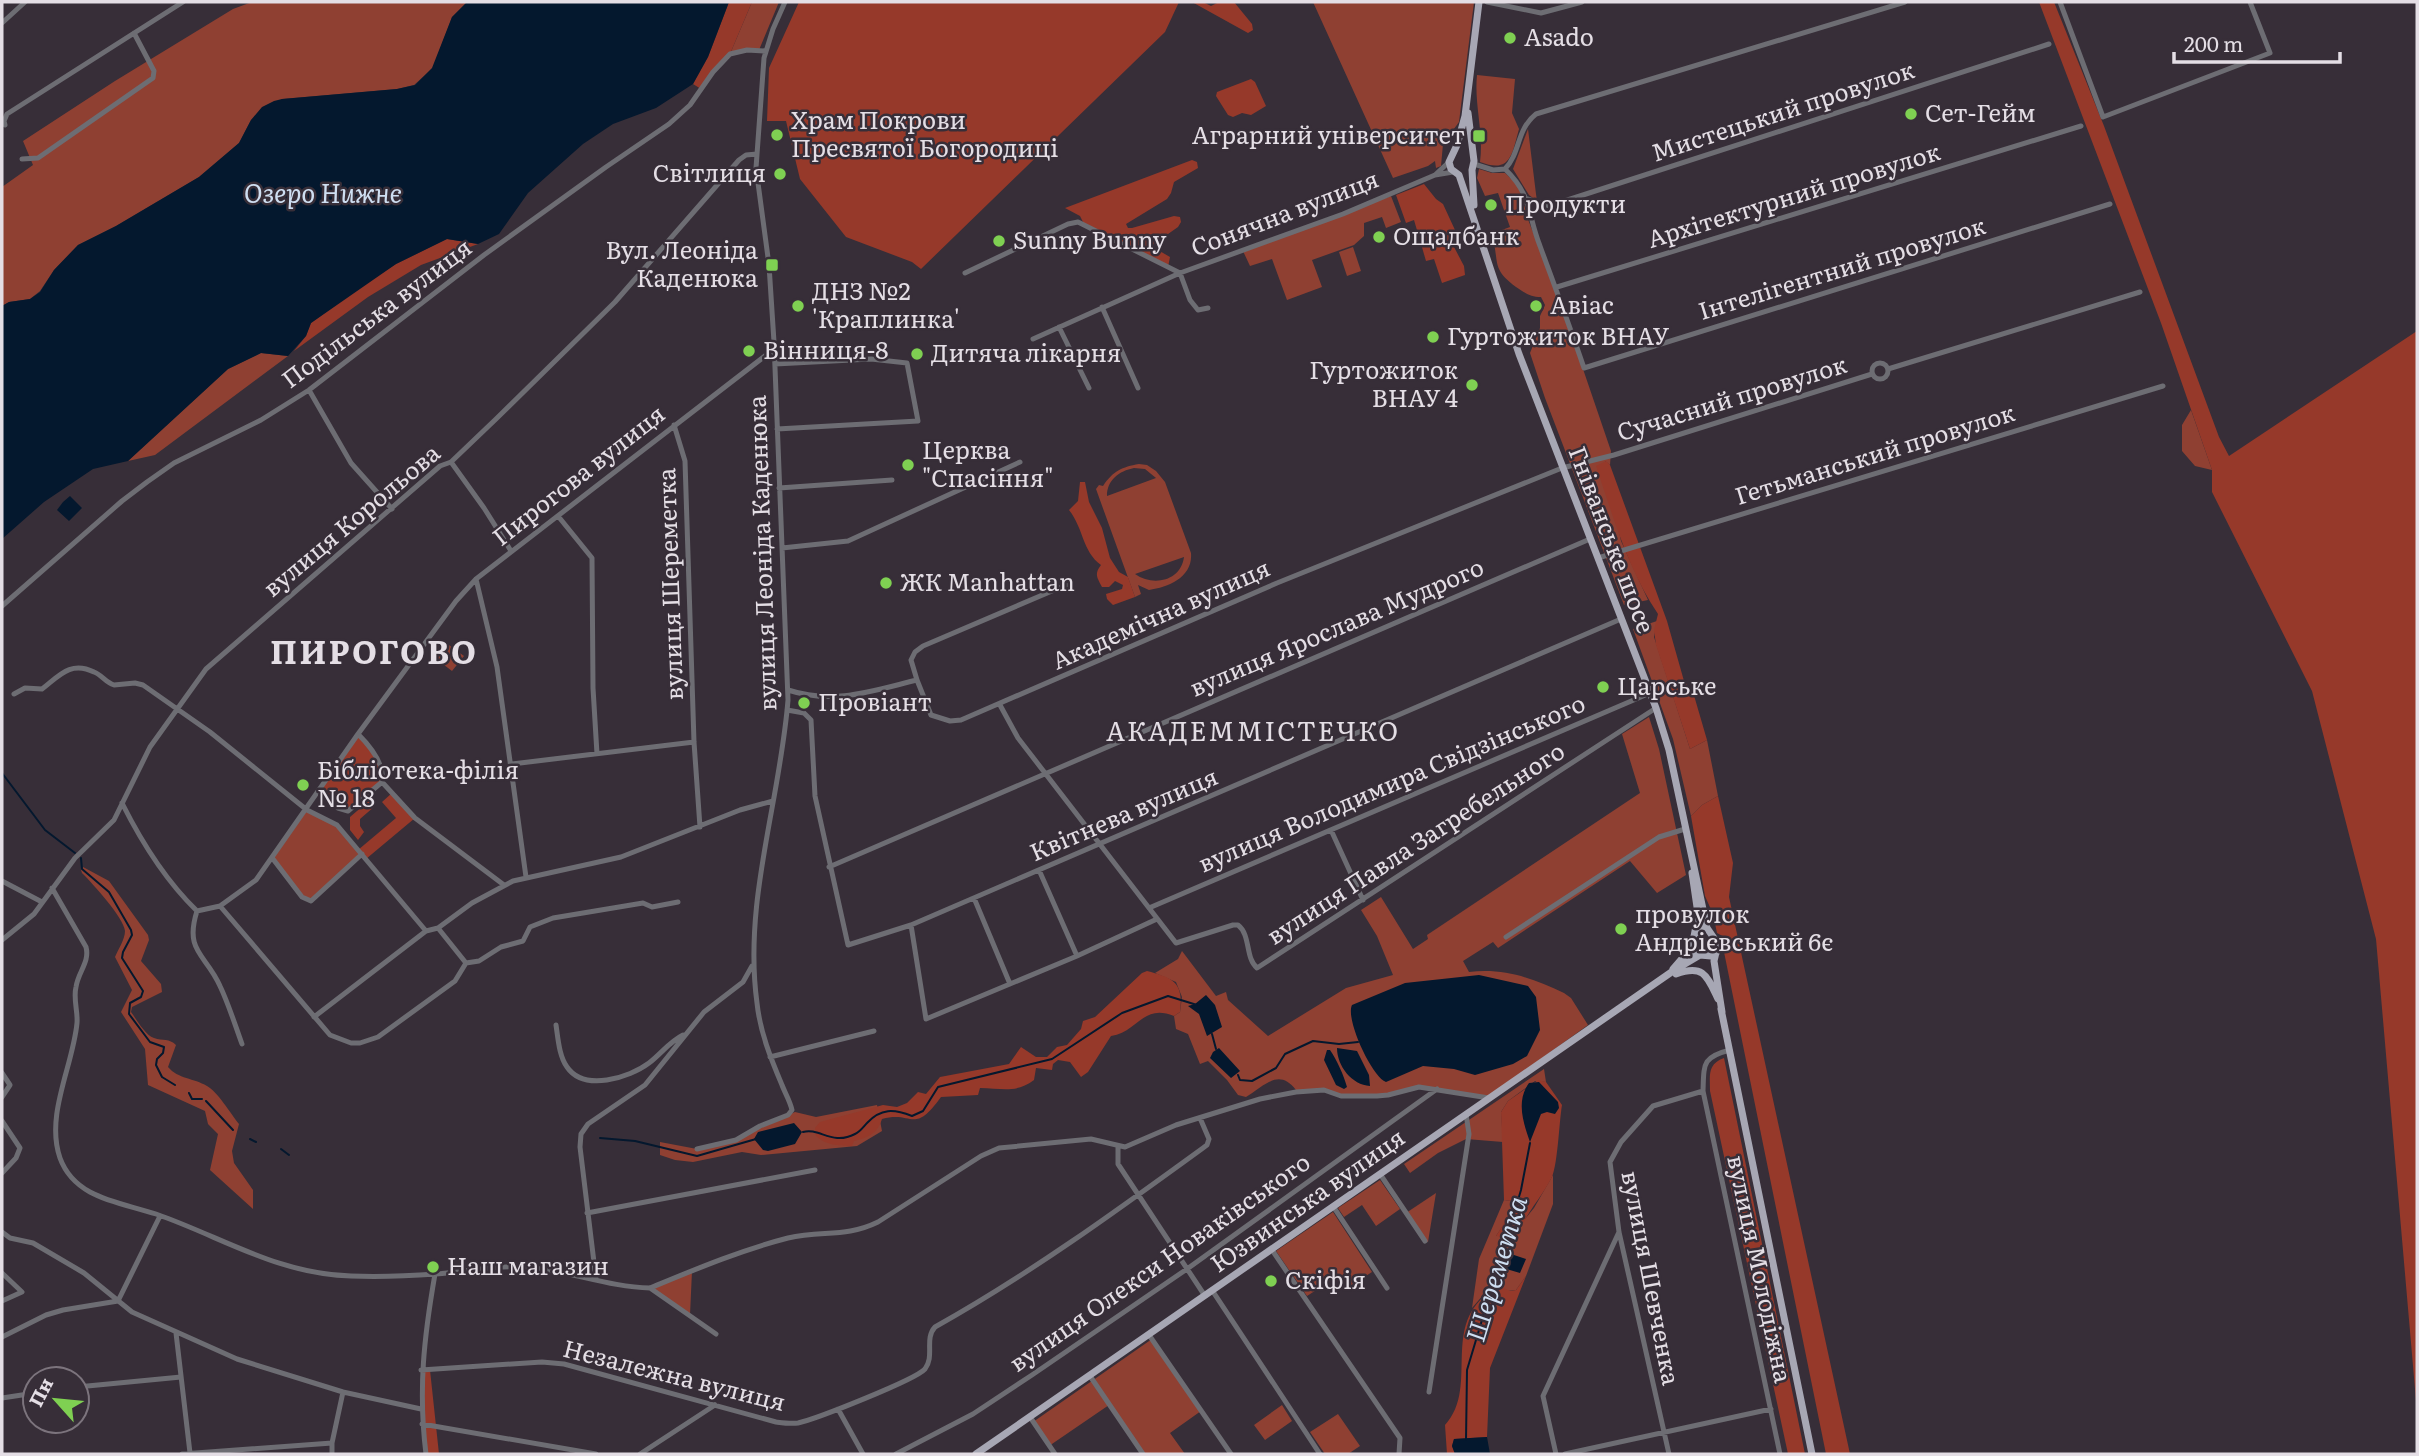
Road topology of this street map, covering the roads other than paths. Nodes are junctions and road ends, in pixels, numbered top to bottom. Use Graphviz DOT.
graph roads {
  1 [pos="25,2"];
  2 [pos="183,2"];
  3 [pos="785,2"];
  4 [pos="1479,2"];
  5 [pos="1487,2"];
  6 [pos="1582,2"];
  7 [pos="1905,2"];
  8 [pos="2060,2"];
  9 [pos="2250,2"];
  10 [pos="2,23"];
  11 [pos="134,33"];
  12 [pos="2049,44"];
  13 [pos="766,51"];
  14 [pos="1468,81"];
  15 [pos="5,125"];
  16 [pos="2081,126"];
  17 [pos="1455,151"];
  18 [pos="757,154"];
  19 [pos="22,159"];
  20 [pos="1449,162"];
  21 [pos="1473,163"];
  22 [pos="1505,169"];
  23 [pos="1456,173"];
  24 [pos="1435,175"];
  25 [pos="1528,199"];
  26 [pos="2110,204"];
  27 [pos="1481,239"];
  28 [pos="965,273"];
  29 [pos="1180,273"];
  30 [pos="1557,287"];
  31 [pos="2140,292"];
  32 [pos="1102,307"];
  33 [pos="1208,308"];
  34 [pos="1059,327"];
  35 [pos="1033,339"];
  36 [pos="774,349"];
  37 [pos="775,364"];
  38 [pos="1888,369"];
  39 [pos="1872,374"];
  40 [pos="2163,386"];
  41 [pos="1089,388"];
  42 [pos="1138,388"];
  43 [pos="309,390"];
  44 [pos="674,425"];
  45 [pos="777,429"];
  46 [pos="451,461"];
  47 [pos="1020,462"];
  48 [pos="1562,468"];
  49 [pos="892,480"];
  50 [pos="779,488"];
  51 [pos="393,509"];
  52 [pos="558,516"];
  53 [pos="1590,538"];
  54 [pos="782,548"];
  55 [pos="511,551"];
  56 [pos="1598,558"];
  57 [pos="476,579"];
  58 [pos="1066,585"];
  59 [pos="2,606"];
  60 [pos="1621,618"];
  61 [pos="917,680"];
  62 [pos="788,690"];
  63 [pos="1650,693"];
  64 [pos="14,694"];
  65 [pos="1000,705"];
  66 [pos="176,708"];
  67 [pos="1656,708"];
  68 [pos="787,710"];
  69 [pos="358,734"];
  70 [pos="694,742"];
  71 [pos="597,754"];
  72 [pos="512,764"];
  73 [pos="1044,774"];
  74 [pos="382,782"];
  75 [pos="320,790"];
  76 [pos="773,802"];
  77 [pos="122,803"];
  78 [pos="307,810"];
  79 [pos="700,827"];
  80 [pos="1685,829"];
  81 [pos="1331,830"];
  82 [pos="1099,845"];
  83 [pos="362,854"];
  84 [pos="272,859"];
  85 [pos="1692,859"];
  86 [pos="829,867"];
  87 [pos="1039,870"];
  88 [pos="526,877"];
  89 [pos="2,881"];
  90 [pos="1693,883"];
  91 [pos="504,885"];
  92 [pos="52,888"];
  93 [pos="974,898"];
  94 [pos="1363,900"];
  95 [pos="42,902"];
  96 [pos="678,902"];
  97 [pos="220,906"];
  98 [pos="1149,908"];
  99 [pos="197,911"];
  100 [pos="1157,919"];
  101 [pos="911,925"];
  102 [pos="438,928"];
  103 [pos="426,931"];
  104 [pos="1506,937"];
  105 [pos="1714,939"];
  106 [pos="2,940"];
  107 [pos="1701,943"];
  108 [pos="1716,953"];
  109 [pos="1077,956"];
  110 [pos="1707,956"];
  111 [pos="466,963"];
  112 [pos="753,963"];
  113 [pos="1674,971"];
  114 [pos="1662,979"];
  115 [pos="1010,984"];
  116 [pos="1719,999"];
  117 [pos="1722,1012"];
  118 [pos="314,1017"];
  119 [pos="555,1025"];
  120 [pos="874,1031"];
  121 [pos="685,1034"];
  122 [pos="242,1044"];
  123 [pos="1730,1051"];
  124 [pos="770,1057"];
  125 [pos="2,1073"];
  126 [pos="1437,1089"];
  127 [pos="1703,1091"];
  128 [pos="2,1097"];
  129 [pos="1489,1098"];
  130 [pos="1466,1114"];
  131 [pos="1200,1118"];
  132 [pos="2,1121"];
  133 [pos="1118,1147"];
  134 [pos="697,1149"];
  135 [pos="815,1170"];
  136 [pos="2,1172"];
  137 [pos="1380,1174"];
  138 [pos="1138,1195"];
  139 [pos="1333,1206"];
  140 [pos="587,1213"];
  141 [pos="160,1216"];
  142 [pos="2,1231"];
  143 [pos="1619,1231"];
  144 [pos="1424,1241"];
  145 [pos="1272,1250"];
  146 [pos="1187,1269"];
  147 [pos="2,1273"];
  148 [pos="435,1274"];
  149 [pos="596,1279"];
  150 [pos="650,1287"];
  151 [pos="1387,1287"];
  152 [pos="1212,1290"];
  153 [pos="1205,1296"];
  154 [pos="2,1301"];
  155 [pos="118,1301"];
  156 [pos="176,1333"];
  157 [pos="716,1334"];
  158 [pos="1149,1335"];
  159 [pos="2,1337"];
  160 [pos="421,1370"];
  161 [pos="1090,1376"];
  162 [pos="181,1377"];
  163 [pos="91,1386"];
  164 [pos="344,1392"];
  165 [pos="1429,1392"];
  166 [pos="21,1395"];
  167 [pos="2,1398"];
  168 [pos="715,1405"];
  169 [pos="421,1409"];
  170 [pos="838,1409"];
  171 [pos="1771,1409"];
  172 [pos="1030,1418"];
  173 [pos="422,1424"];
  174 [pos="1664,1432"];
  175 [pos="332,1443"];
  176 [pos="190,1453"];
  177 [pos="182,1454"];
  178 [pos="332,1454"];
  179 [pos="426,1454"];
  180 [pos="596,1454"];
  181 [pos="640,1454"];
  182 [pos="863,1454"];
  183 [pos="896,1454"];
  184 [pos="975,1454"];
  185 [pos="1055,1454"];
  186 [pos="1143,1454"];
  187 [pos="1231,1454"];
  188 [pos="1320,1454"];
  189 [pos="1399,1454"];
  190 [pos="1556,1454"];
  191 [pos="1564,1454"];
  192 [pos="1669,1454"];
  193 [pos="1780,1454"];
  194 [pos="1812,1454"];
  1 -- 10 [label="street"];
  2 -- 11 [label="street"];
  3 -- 13 [label="street"];
  4 -- 14 [label="main road, Гніванське шосе"];
  5 -- 6 [label="street"];
  7 -- 22 [label="street"];
  8 -- 9 [label="street"];
  11 -- 15 [label="street"];
  11 -- 19 [label="street"];
  12 -- 25 [label="street, Мистецький провулок"];
  13 -- 18 [label="street"];
  13 -- 43 [label="street, Подільська вулиця"];
  14 -- 17 [label="main road, Гніванське шосе"];
  14 -- 21 [label="main road, Гніванське шосе"];
  16 -- 30 [label="street, Архітектурний провулок"];
  17 -- 20 [label="main road, Гніванське шосе"];
  17 -- 21 [label="main road"];
  18 -- 36 [label="street"];
  18 -- 46 [label="street, вулиця Корольова"];
  20 -- 23 [label="main road, Гніванське шосе"];
  20 -- 24 [label="street"];
  21 -- 22 [label="street"];
  21 -- 23 [label="main road"];
  21 -- 27 [label="main road, Гніванське шосе"];
  22 -- 25 [label="street"];
  23 -- 24 [label="street"];
  23 -- 27 [label="main road, Гніванське шосе"];
  24 -- 29 [label="street, Сонячна вулиця"];
  25 -- 30 [label="street"];
  26 -- 30 [label="street, Інтелігентний провулок"];
  27 -- 48 [label="main road, Гніванське шосе"];
  28 -- 29 [label="street"];
  29 -- 32 [label="street, Сонячна вулиця"];
  29 -- 33 [label="street"];
  31 -- 38 [label="street"];
  32 -- 34 [label="street, Сонячна вулиця"];
  32 -- 42 [label="street"];
  34 -- 35 [label="street, Сонячна вулиця"];
  34 -- 41 [label="street"];
  36 -- 37 [label="street, вулиця Леоніда Каденюка"];
  36 -- 44 [label="street, Пирогова вулиця"];
  37 -- 45 [label="street, вулиця Леоніда Каденюка"];
  37 -- 45 [label="street"];
  38 -- 39 [label="street"];
  38 -- 39 [label="street"];
  39 -- 48 [label="street, Сучасний провулок"];
  40 -- 56 [label="street, Гетьманський провулок"];
  43 -- 51 [label="street"];
  43 -- 59 [label="street, Подільська вулиця"];
  44 -- 52 [label="street, Пирогова вулиця"];
  44 -- 70 [label="street, вулиця Шереметка"];
  45 -- 50 [label="street, вулиця Леоніда Каденюка"];
  46 -- 51 [label="street, вулиця Корольова"];
  46 -- 55 [label="street"];
  47 -- 54 [label="street"];
  48 -- 53 [label="main road, Гніванське шосе"];
  48 -- 65 [label="street, Академічна вулиця"];
  49 -- 50 [label="street"];
  50 -- 54 [label="street, вулиця Леоніда Каденюка"];
  51 -- 66 [label="street, вулиця Корольова"];
  52 -- 55 [label="street, Пирогова вулиця"];
  52 -- 71 [label="street"];
  53 -- 56 [label="main road, Гніванське шосе"];
  53 -- 73 [label="street, вулиця Ярослава Мудрого"];
  54 -- 62 [label="street, вулиця Леоніда Каденюка"];
  55 -- 57 [label="street, Пирогова вулиця"];
  56 -- 60 [label="main road, Гніванське шосе"];
  57 -- 69 [label="street, Пирогова вулиця"];
  57 -- 72 [label="street"];
  58 -- 61 [label="street"];
  60 -- 63 [label="main road, Гніванське шосе"];
  60 -- 82 [label="street, Квітнева вулиця"];
  61 -- 62 [label="street"];
  61 -- 65 [label="street, Академічна вулиця"];
  62 -- 68 [label="street, вулиця Леоніда Каденюка"];
  63 -- 67 [label="main road, Гніванське шосе"];
  63 -- 81 [label="street, вулиця Володимира Свідзінського"];
  64 -- 66 [label="street"];
  65 -- 73 [label="street, вулиця Павла Загребельного"];
  66 -- 77 [label="street, вулиця Корольова"];
  66 -- 78 [label="street"];
  67 -- 80 [label="main road, Гніванське шосе"];
  67 -- 94 [label="street, вулиця Павла Загребельного"];
  68 -- 76 [label="street, вулиця Леоніда Каденюка"];
  68 -- 86 [label="street"];
  69 -- 74 [label="street"];
  69 -- 75 [label="street, Пирогова вулиця"];
  70 -- 71 [label="street"];
  70 -- 79 [label="street, вулиця Шереметка"];
  71 -- 72 [label="street"];
  72 -- 88 [label="street"];
  73 -- 82 [label="street, вулиця Павла Загребельного"];
  73 -- 86 [label="street, вулиця Ярослава Мудрого"];
  74 -- 75 [label="street"];
  74 -- 91 [label="street"];
  75 -- 78 [label="street, Пирогова вулиця"];
  76 -- 79 [label="street"];
  76 -- 112 [label="street, вулиця Леоніда Каденюка"];
  77 -- 92 [label="street, вулиця Корольова"];
  77 -- 99 [label="street"];
  78 -- 83 [label="street"];
  78 -- 84 [label="street, Пирогова вулиця"];
  79 -- 88 [label="street"];
  80 -- 85 [label="main road, Гніванське шосе"];
  80 -- 104 [label="street"];
  81 -- 94 [label="street"];
  81 -- 98 [label="street, вулиця Володимира Свідзінського"];
  82 -- 87 [label="street, Квітнева вулиця"];
  82 -- 98 [label="street, вулиця Павла Загребельного"];
  83 -- 84 [label="street"];
  83 -- 103 [label="street"];
  84 -- 97 [label="street, Пирогова вулиця"];
  85 -- 90 [label="main road, Гніванське шосе"];
  85 -- 105 [label="main road, Гніванське шосе"];
  86 -- 101 [label="street, Квітнева вулиця"];
  87 -- 93 [label="street, Квітнева вулиця"];
  87 -- 109 [label="street"];
  88 -- 91 [label="street"];
  89 -- 95 [label="street"];
  90 -- 107 [label="main road, Гніванське шосе"];
  90 -- 114 [label="main road"];
  91 -- 102 [label="street"];
  92 -- 95 [label="street, вулиця Корольова"];
  92 -- 141 [label="street"];
  93 -- 101 [label="street, Квітнева вулиця"];
  93 -- 115 [label="street"];
  94 -- 100 [label="street, вулиця Павла Загребельного"];
  95 -- 106 [label="street, вулиця Корольова"];
  96 -- 111 [label="street"];
  97 -- 99 [label="street, Пирогова вулиця"];
  97 -- 118 [label="street"];
  98 -- 100 [label="street, вулиця Павла Загребельного"];
  99 -- 122 [label="street"];
  100 -- 109 [label="street"];
  101 -- 115 [label="street"];
  102 -- 103 [label="street"];
  102 -- 111 [label="street"];
  103 -- 118 [label="street"];
  105 -- 107 [label="main road"];
  105 -- 108 [label="main road"];
  107 -- 110 [label="main road"];
  107 -- 113 [label="main road"];
  108 -- 110 [label="main road"];
  108 -- 117 [label="main road"];
  109 -- 115 [label="street"];
  110 -- 113 [label="main road"];
  110 -- 116 [label="main road"];
  111 -- 118 [label="street"];
  112 -- 121 [label="street"];
  112 -- 124 [label="street, вулиця Леоніда Каденюка"];
  113 -- 114 [label="main road"];
  114 -- 116 [label="main road"];
  114 -- 129 [label="main road, Юзвинська вулиця"];
  116 -- 117 [label="main road"];
  117 -- 123 [label="main road"];
  119 -- 121 [label="street"];
  120 -- 124 [label="street"];
  121 -- 140 [label="street"];
  123 -- 127 [label="street"];
  123 -- 194 [label="main road"];
  124 -- 134 [label="street, вулиця Леоніда Каденюка"];
  125 -- 128 [label="street"];
  126 -- 129 [label="street"];
  126 -- 131 [label="street"];
  126 -- 146 [label="street, вулиця Олекси Новаківського"];
  127 -- 143 [label="street, вулиця Шевченка"];
  127 -- 171 [label="street, вулиця Молодіжна"];
  129 -- 130 [label="main road, Юзвинська вулиця"];
  130 -- 137 [label="main road, Юзвинська вулиця"];
  130 -- 165 [label="street"];
  131 -- 133 [label="street"];
  131 -- 138 [label="street, Незалежна вулиця"];
  132 -- 136 [label="street"];
  133 -- 138 [label="street"];
  133 -- 150 [label="street"];
  135 -- 140 [label="street"];
  137 -- 139 [label="main road, Юзвинська вулиця"];
  137 -- 144 [label="street"];
  138 -- 146 [label="street"];
  138 -- 170 [label="street, Незалежна вулиця"];
  139 -- 145 [label="main road, Юзвинська вулиця"];
  139 -- 151 [label="street"];
  140 -- 149 [label="street"];
  141 -- 148 [label="street"];
  141 -- 155 [label="street"];
  142 -- 155 [label="street"];
  143 -- 174 [label="street, вулиця Шевченка"];
  143 -- 190 [label="street"];
  145 -- 152 [label="main road, Юзвинська вулиця"];
  145 -- 189 [label="street"];
  146 -- 153 [label="street"];
  146 -- 183 [label="street, вулиця Олекси Новаківського"];
  147 -- 154 [label="street"];
  148 -- 149 [label="street"];
  148 -- 160 [label="street"];
  149 -- 150 [label="street"];
  150 -- 157 [label="street"];
  152 -- 153 [label="main road, Юзвинська вулиця"];
  152 -- 188 [label="street"];
  153 -- 158 [label="main road, Юзвинська вулиця"];
  155 -- 156 [label="street"];
  155 -- 159 [label="street"];
  156 -- 162 [label="street"];
  156 -- 164 [label="street"];
  158 -- 161 [label="main road, Юзвинська вулиця"];
  158 -- 187 [label="street"];
  160 -- 168 [label="street, Незалежна вулиця"];
  160 -- 169 [label="street"];
  161 -- 172 [label="main road, Юзвинська вулиця"];
  161 -- 186 [label="street"];
  162 -- 163 [label="street"];
  162 -- 176 [label="street"];
  164 -- 169 [label="street"];
  164 -- 175 [label="street"];
  166 -- 167 [label="street"];
  168 -- 170 [label="street, Незалежна вулиця"];
  168 -- 181 [label="street"];
  169 -- 173 [label="street"];
  170 -- 182 [label="street"];
  171 -- 174 [label="street"];
  171 -- 193 [label="street, вулиця Молодіжна"];
  172 -- 184 [label="main road, Юзвинська вулиця"];
  172 -- 185 [label="street"];
  173 -- 179 [label="street"];
  173 -- 180 [label="street"];
  174 -- 191 [label="street"];
  174 -- 192 [label="street, вулиця Шевченка"];
  175 -- 176 [label="street"];
  175 -- 178 [label="street"];
  176 -- 177 [label="street"];
}
